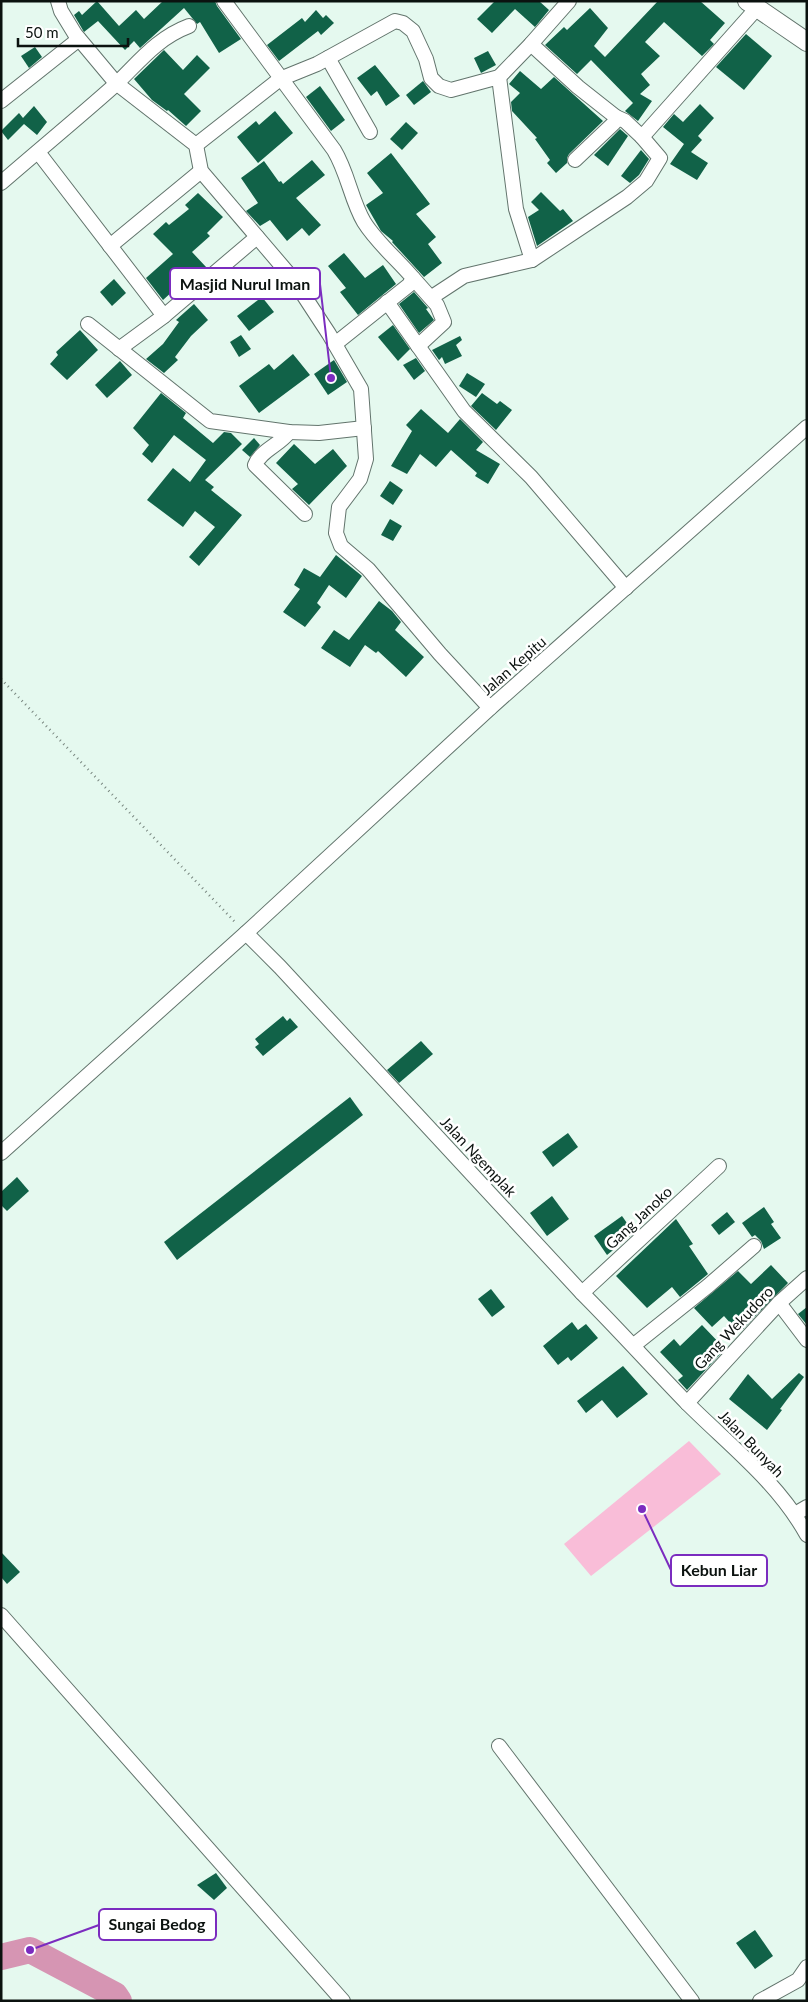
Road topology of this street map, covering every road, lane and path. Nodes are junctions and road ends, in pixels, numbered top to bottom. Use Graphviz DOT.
graph roads {
  1 [pos="58,1"];
  2 [pos="224,1"];
  3 [pos="569,1"];
  4 [pos="752,5"];
  5 [pos="189,26"];
  6 [pos="79,39"];
  7 [pos="807,42"];
  8 [pos="532,44"];
  9 [pos="328,58"];
  10 [pos="499,77"];
  11 [pos="280,79"];
  12 [pos="116,83"];
  13 [pos="1,101"];
  14 [pos="616,117"];
  15 [pos="370,132"];
  16 [pos="642,137"];
  17 [pos="196,145"];
  18 [pos="38,152"];
  19 [pos="575,160"];
  20 [pos="200,171"];
  21 [pos="1,183"];
  22 [pos="257,237"];
  23 [pos="110,246"];
  24 [pos="532,260"];
  25 [pos="413,278"];
  26 [pos="432,297"];
  27 [pos="387,302"];
  28 [pos="164,316"];
  29 [pos="88,324"];
  30 [pos="335,344"];
  31 [pos="418,346"];
  32 [pos="119,349"];
  33 [pos="364,428"];
  34 [pos="807,428"];
  35 [pos="288,432"];
  36 [pos="305,514"];
  37 [pos="626,588"];
  38 [pos="1,679"];
  39 [pos="490,708"];
  40 [pos="246,933"];
  41 [pos="1,1152"];
  42 [pos="718,1166"];
  43 [pos="754,1246"];
  44 [pos="807,1278"];
  45 [pos="582,1293"];
  46 [pos="779,1303"];
  47 [pos="807,1340"];
  48 [pos="634,1345"];
  49 [pos="687,1403"];
  50 [pos="801,1511"];
  51 [pos="807,1535"];
  52 [pos="1,1615"];
  53 [pos="499,1746"];
  54 [pos="807,1967"];
  55 [pos="802,1982"];
  56 [pos="343,2001"];
  57 [pos="692,2001"];
  58 [pos="760,2001"];
  1 -- 6 [label="street"];
  2 -- 11 [label="street"];
  3 -- 8 [label="street"];
  4 -- 7 [label="main road"];
  4 -- 16 [label="street"];
  5 -- 12 [label="street"];
  6 -- 12 [label="street"];
  6 -- 13 [label="street"];
  8 -- 10 [label="street"];
  8 -- 14 [label="street"];
  9 -- 10 [label="street"];
  9 -- 11 [label="street"];
  9 -- 15 [label="street"];
  10 -- 24 [label="street"];
  11 -- 17 [label="street"];
  11 -- 25 [label="street"];
  12 -- 17 [label="street"];
  12 -- 18 [label="street"];
  14 -- 16 [label="street"];
  14 -- 19 [label="street"];
  16 -- 24 [label="street"];
  17 -- 20 [label="street"];
  18 -- 21 [label="street"];
  18 -- 23 [label="street"];
  20 -- 22 [label="street"];
  20 -- 23 [label="street"];
  22 -- 28 [label="street"];
  22 -- 30 [label="street"];
  23 -- 28 [label="street"];
  24 -- 26 [label="street"];
  25 -- 26 [label="street"];
  25 -- 27 [label="street"];
  26 -- 31 [label="street"];
  27 -- 30 [label="street"];
  27 -- 31 [label="street"];
  28 -- 32 [label="street"];
  29 -- 32 [label="street"];
  30 -- 33 [label="street"];
  31 -- 37 [label="street"];
  32 -- 35 [label="street"];
  33 -- 35 [label="street"];
  33 -- 39 [label="street"];
  34 -- 37 [label="street, Jalan Kepitu"];
  35 -- 36 [label="street"];
  37 -- 39 [label="street, Jalan Kepitu"];
  38 -- 40 [label="path"];
  39 -- 40 [label="street, Jalan Kepitu"];
  40 -- 41 [label="street, Jalan Kepitu"];
  40 -- 45 [label="street, Jalan Ngemplak"];
  42 -- 45 [label="street, Gang Janoko"];
  43 -- 48 [label="street"];
  44 -- 46 [label="street, Gang Wekudoro"];
  45 -- 48 [label="street, Jalan Ngemplak"];
  46 -- 47 [label="street"];
  46 -- 49 [label="street, Gang Wekudoro"];
  48 -- 49 [label="street, Jalan Ngemplak"];
  49 -- 50 [label="street, Jalan Bunyah"];
  50 -- 51 [label="street, Jalan Bunyah"];
  52 -- 56 [label="street"];
  53 -- 57 [label="street"];
  54 -- 55 [label="street"];
  55 -- 58 [label="street"];
}
